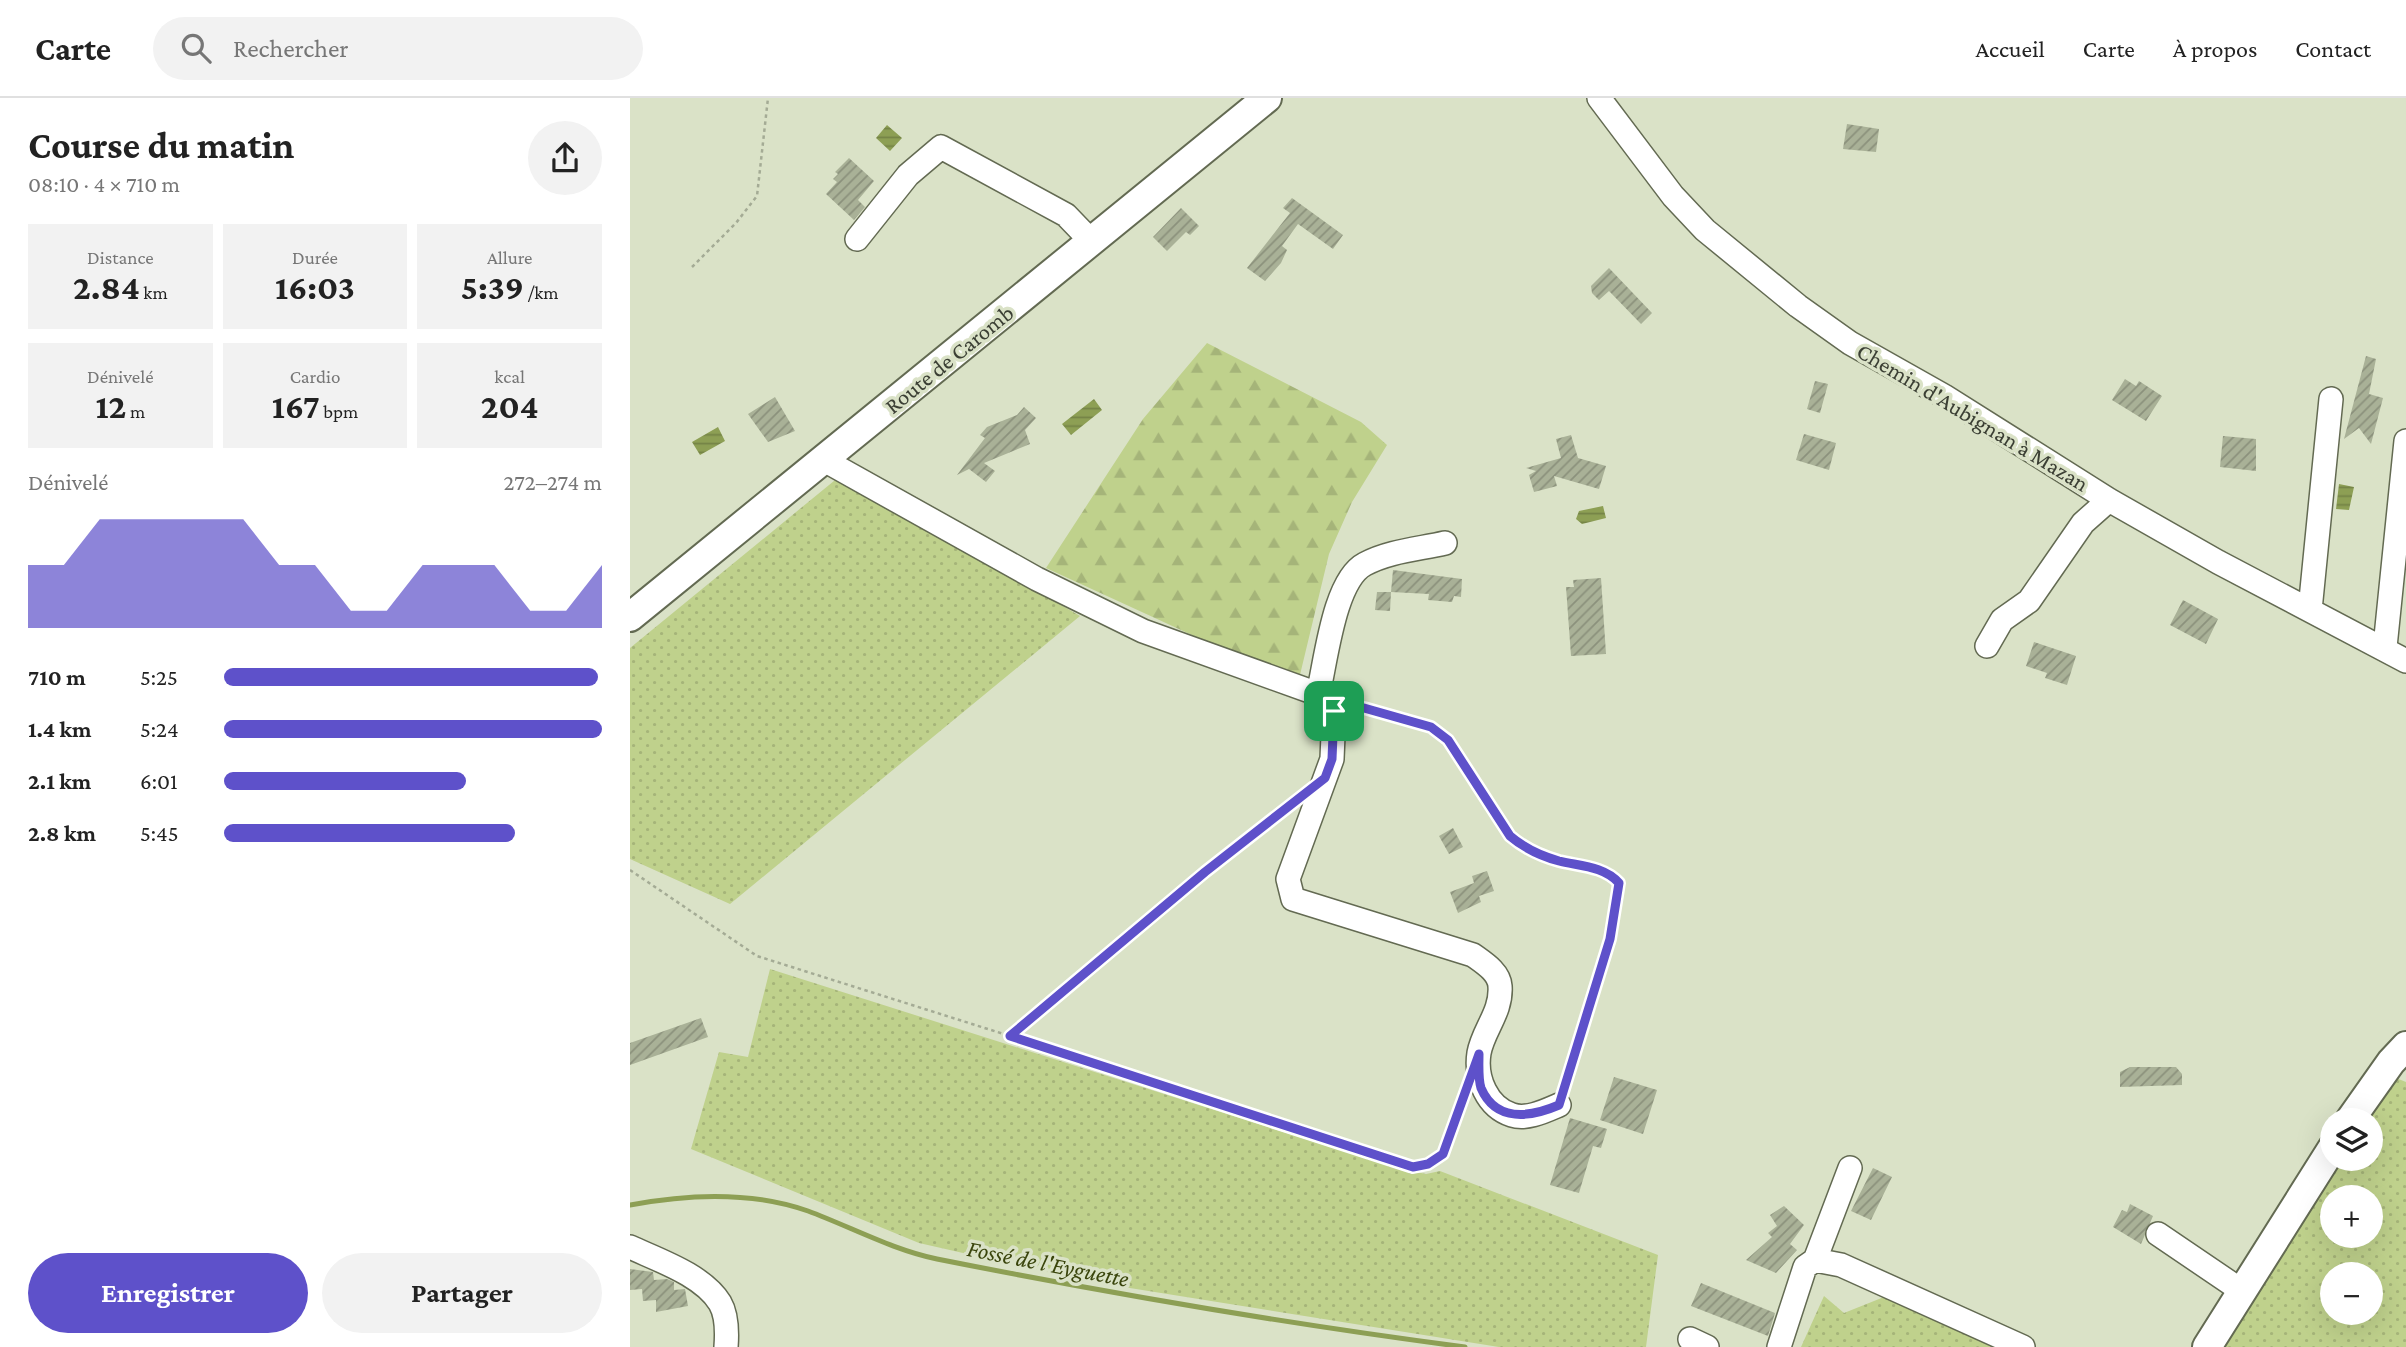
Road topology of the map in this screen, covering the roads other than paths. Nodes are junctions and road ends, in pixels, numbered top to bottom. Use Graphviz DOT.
graph roads {
  1 [pos="1267,98"];
  2 [pos="1599,98"];
  3 [pos="857,240"];
  4 [pos="1092,242"];
  5 [pos="2331,399"];
  6 [pos="2406,442"];
  7 [pos="824,460"];
  8 [pos="2109,500"];
  9 [pos="1445,543"];
  10 [pos="2310,610"];
  11 [pos="630,617"];
  12 [pos="1987,646"];
  13 [pos="2385,647"];
  14 [pos="2406,661"];
  15 [pos="1318,694"];
  16 [pos="2406,1046"];
  17 [pos="1559,1105"];
  18 [pos="2358,1108"];
  19 [pos="1850,1168"];
  20 [pos="2320,1168"];
  21 [pos="2158,1234"];
  22 [pos="630,1247"];
  23 [pos="1815,1260"];
  24 [pos="2242,1291"];
  25 [pos="726,1347"];
  26 [pos="1779,1347"];
  27 [pos="2023,1347"];
  28 [pos="2207,1347"];
  1 -- 4 [label="main road, Route de Caromb"];
  2 -- 8 [label="street, Chemin d'Aubignan à Mazan"];
  3 -- 4 [label="street"];
  4 -- 7 [label="main road, Route de Caromb"];
  5 -- 10 [label="street"];
  6 -- 13 [label="street"];
  7 -- 11 [label="main road, Route de Caromb"];
  7 -- 15 [label="street"];
  8 -- 10 [label="street, Chemin d'Aubignan à Mazan"];
  8 -- 12 [label="street"];
  9 -- 15 [label="street"];
  10 -- 13 [label="street, Chemin d'Aubignan à Mazan"];
  13 -- 14 [label="street, Chemin d'Aubignan à Mazan"];
  15 -- 17 [label="street"];
  16 -- 18 [label="main road"];
  19 -- 23 [label="street"];
  20 -- 24 [label="main road"];
  21 -- 24 [label="street"];
  22 -- 25 [label="street"];
  23 -- 26 [label="street"];
  23 -- 27 [label="street"];
  24 -- 28 [label="main road"];
}
